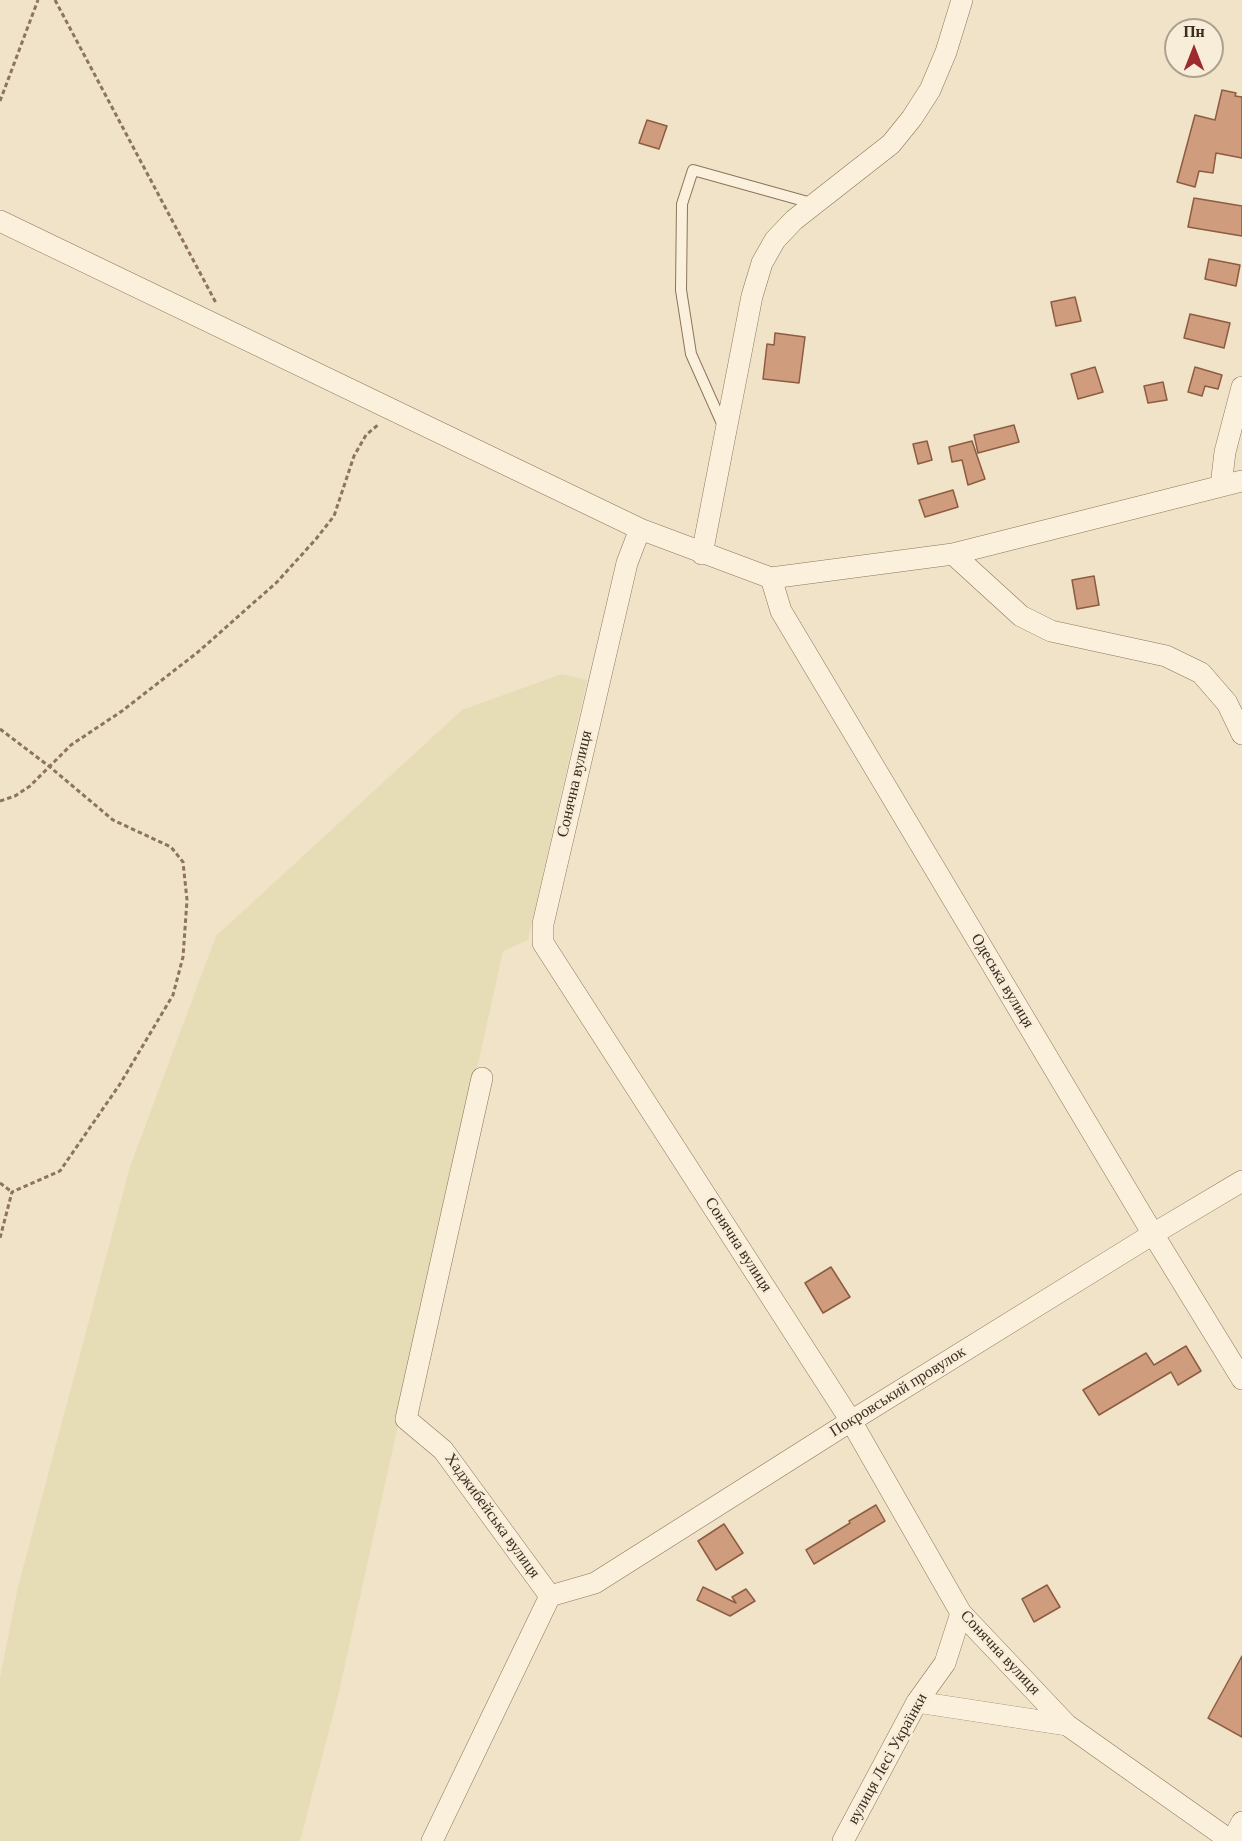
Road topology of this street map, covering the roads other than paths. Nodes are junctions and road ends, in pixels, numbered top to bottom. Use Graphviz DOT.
graph roads {
  1 [pos="962,0"];
  2 [pos="815,204"];
  3 [pos="0,221"];
  4 [pos="1242,387"];
  5 [pos="726,430"];
  6 [pos="1242,481"];
  7 [pos="1221,486"];
  8 [pos="640,529"];
  9 [pos="702,554"];
  10 [pos="953,554"];
  11 [pos="771,578"];
  12 [pos="1242,734"];
  13 [pos="482,1078"];
  14 [pos="1242,1181"];
  15 [pos="1153,1234"];
  16 [pos="1242,1379"];
  17 [pos="851,1421"];
  18 [pos="550,1596"];
  19 [pos="961,1613"];
  20 [pos="917,1702"];
  21 [pos="1067,1725"];
  22 [pos="1242,1822"];
  23 [pos="432,1841"];
  24 [pos="843,1841"];
  25 [pos="1232,1841"];
  1 -- 2 [label="street"];
  2 -- 5 [label="street"];
  2 -- 5 [label="lane"];
  3 -- 8 [label="street"];
  4 -- 7 [label="street"];
  5 -- 9 [label="street"];
  6 -- 7 [label="street"];
  7 -- 10 [label="street"];
  8 -- 9 [label="street"];
  8 -- 17 [label="street, Сонячна вулиця"];
  9 -- 11 [label="street"];
  10 -- 11 [label="street"];
  10 -- 12 [label="street"];
  11 -- 15 [label="street, Одеська вулиця"];
  13 -- 18 [label="street, Хаджибейська вулиця"];
  14 -- 15 [label="street, Покровський провулок"];
  15 -- 16 [label="street, Одеська вулиця"];
  15 -- 17 [label="street, Покровський провулок"];
  17 -- 18 [label="street, Покровський провулок"];
  17 -- 19 [label="street, Сонячна вулиця"];
  18 -- 23 [label="street, Хаджибейська вулиця"];
  19 -- 20 [label="street, вулиця Лесі Українки"];
  19 -- 21 [label="street, Сонячна вулиця"];
  20 -- 21 [label="street"];
  20 -- 24 [label="street, вулиця Лесі Українки"];
  21 -- 25 [label="street, Сонячна вулиця"];
  22 -- 25 [label="street"];
}
